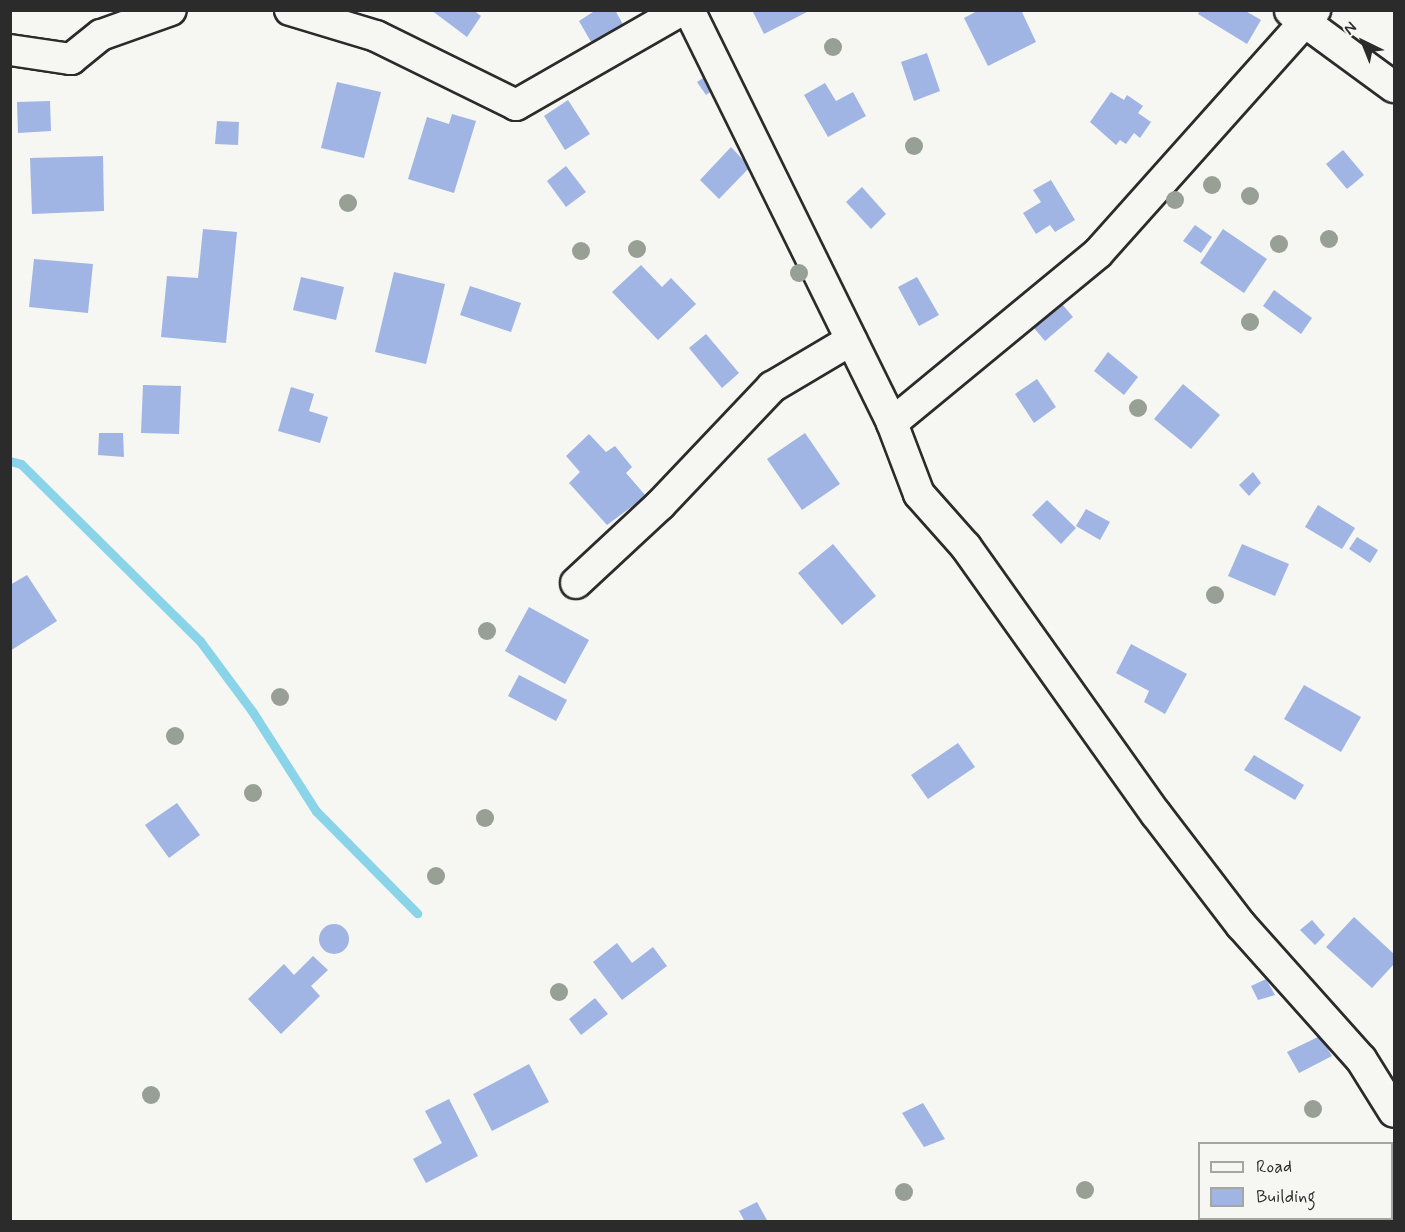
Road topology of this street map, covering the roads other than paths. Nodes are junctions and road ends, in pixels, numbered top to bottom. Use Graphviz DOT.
graph roads {
  1 [pos="171,10"];
  2 [pos="290,10"];
  3 [pos="682,10"];
  4 [pos="689,10"];
  5 [pos="1303,14"];
  6 [pos="10,50"];
  7 [pos="1395,87"];
  8 [pos="851,340"];
  9 [pos="892,423"];
  10 [pos="576,583"];
  11 [pos="1395,1112"];
  1 -- 6 [label="street"];
  2 -- 3 [label="street"];
  4 -- 8 [label="street"];
  5 -- 7 [label="street"];
  5 -- 9 [label="street"];
  8 -- 9 [label="street"];
  8 -- 10 [label="street"];
  9 -- 11 [label="street"];
}
